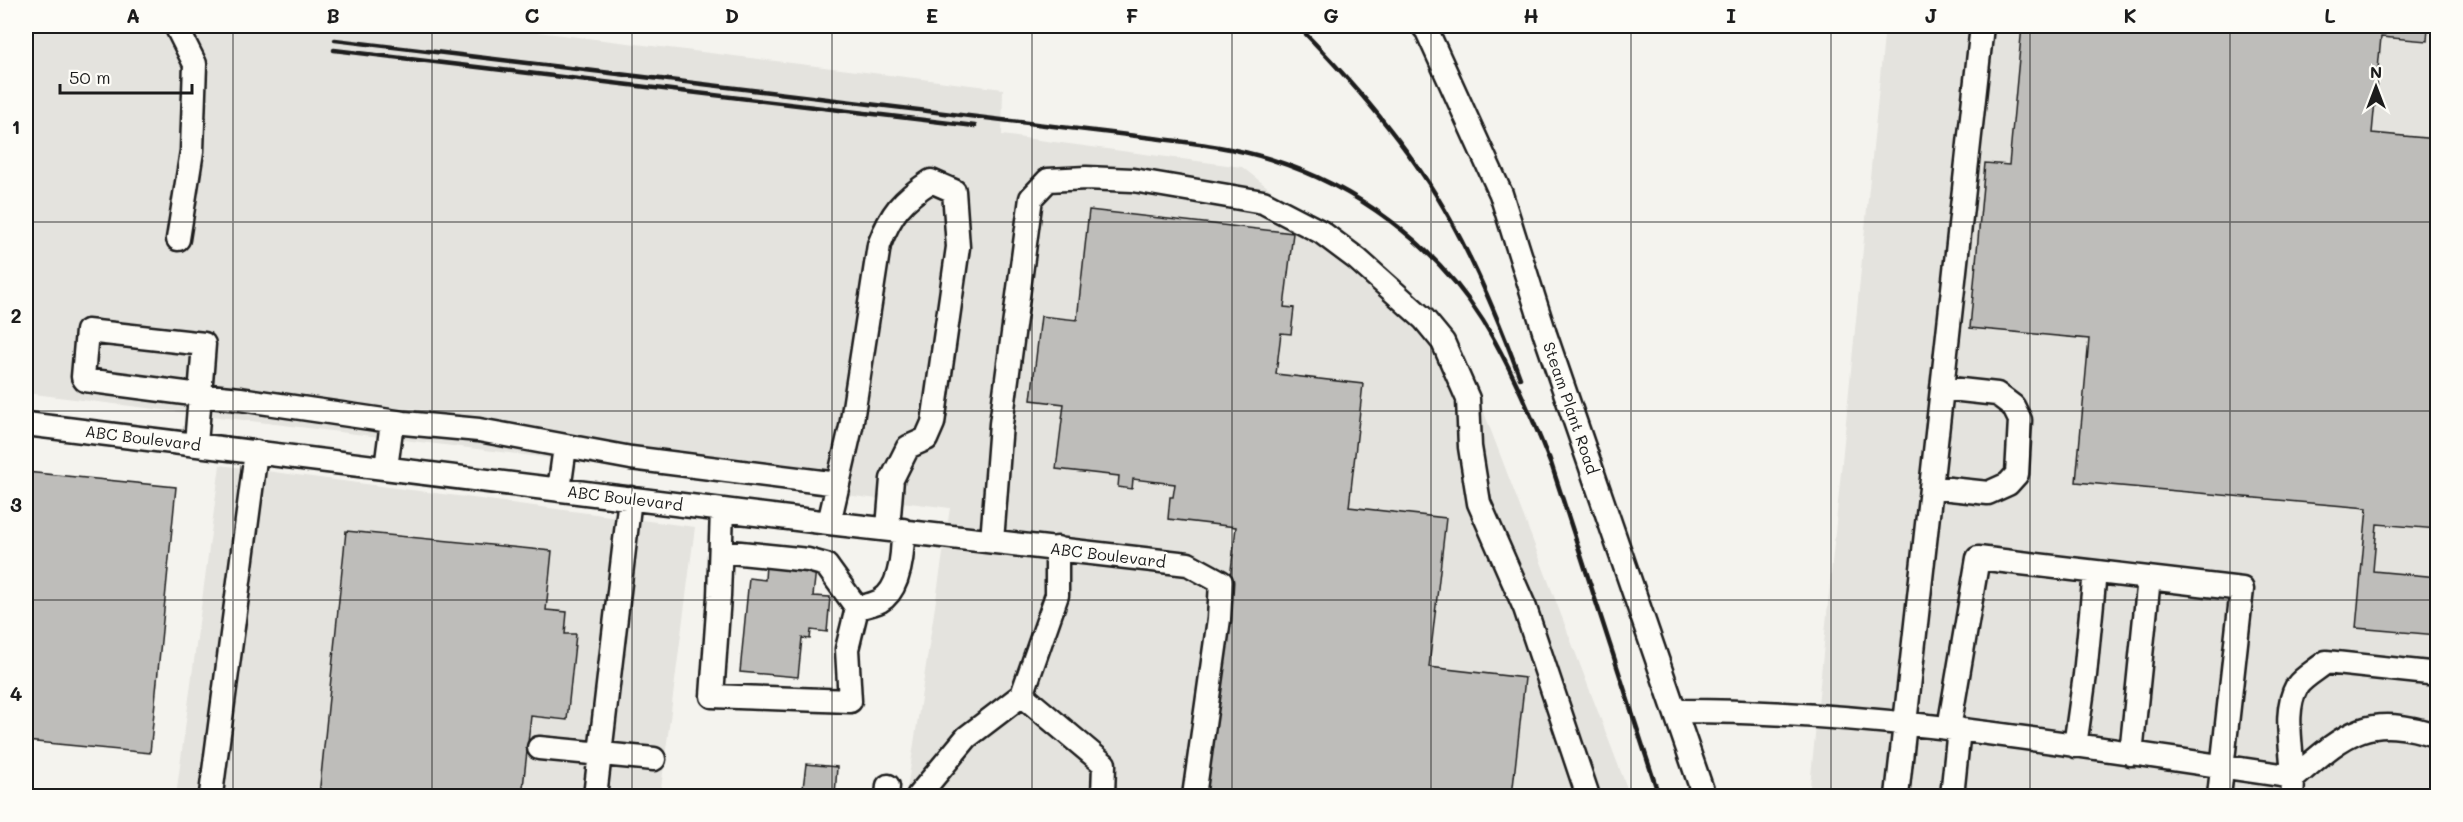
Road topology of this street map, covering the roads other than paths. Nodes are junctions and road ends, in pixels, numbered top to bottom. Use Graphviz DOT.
graph roads {
  1 [pos="176,26"];
  2 [pos="1423,26"];
  3 [pos="1982,26"];
  4 [pos="178,239"];
  5 [pos="1942,388"];
  6 [pos="200,395"];
  7 [pos="392,422"];
  8 [pos="26,424"];
  9 [pos="196,444"];
  10 [pos="564,447"];
  11 [pos="256,452"];
  12 [pos="386,468"];
  13 [pos="838,484"];
  14 [pos="1931,487"];
  15 [pos="559,489"];
  16 [pos="630,498"];
  17 [pos="722,510"];
  18 [pos="829,523"];
  19 [pos="895,529"];
  20 [pos="992,541"];
  21 [pos="1057,548"];
  22 [pos="721,551"];
  23 [pos="2095,572"];
  24 [pos="2149,578"];
  25 [pos="857,608"];
  26 [pos="2438,674"];
  27 [pos="1022,695"];
  28 [pos="1675,711"];
  29 [pos="1905,723"];
  30 [pos="1954,729"];
  31 [pos="2438,736"];
  32 [pos="2075,746"];
  33 [pos="539,748"];
  34 [pos="600,754"];
  35 [pos="2131,754"];
  36 [pos="654,759"];
  37 [pos="2221,767"];
  38 [pos="2293,787"];
  39 [pos="211,794"];
  40 [pos="595,796"];
  41 [pos="918,796"];
  42 [pos="1103,796"];
  43 [pos="1194,796"];
  44 [pos="1588,796"];
  45 [pos="1704,796"];
  46 [pos="1897,796"];
  47 [pos="1952,796"];
  48 [pos="2219,796"];
  1 -- 4 [label="street"];
  2 -- 28 [label="street, Steam Plant Road"];
  3 -- 5 [label="street"];
  5 -- 14 [label="street"];
  5 -- 14 [label="street"];
  6 -- 6 [label="street"];
  6 -- 7 [label="street"];
  6 -- 9 [label="street"];
  7 -- 10 [label="street"];
  7 -- 12 [label="street"];
  8 -- 9 [label="street, ABC Boulevard"];
  9 -- 11 [label="street, ABC Boulevard"];
  10 -- 13 [label="street"];
  10 -- 15 [label="street"];
  11 -- 12 [label="street, ABC Boulevard"];
  11 -- 39 [label="street"];
  12 -- 15 [label="street, ABC Boulevard"];
  13 -- 18 [label="street"];
  13 -- 19 [label="street"];
  14 -- 29 [label="street"];
  15 -- 16 [label="street, ABC Boulevard"];
  16 -- 17 [label="street, ABC Boulevard"];
  16 -- 34 [label="street"];
  17 -- 18 [label="street, ABC Boulevard"];
  17 -- 22 [label="street"];
  18 -- 19 [label="street, ABC Boulevard"];
  19 -- 20 [label="street, ABC Boulevard"];
  19 -- 25 [label="street"];
  20 -- 21 [label="street, ABC Boulevard"];
  20 -- 44 [label="street"];
  21 -- 27 [label="street"];
  21 -- 43 [label="street, ABC Boulevard"];
  22 -- 25 [label="street"];
  22 -- 25 [label="street"];
  23 -- 24 [label="street"];
  23 -- 30 [label="street"];
  23 -- 32 [label="street"];
  24 -- 35 [label="street"];
  24 -- 37 [label="street"];
  26 -- 38 [label="street"];
  27 -- 41 [label="street"];
  27 -- 42 [label="street"];
  28 -- 29 [label="street"];
  28 -- 45 [label="street, Steam Plant Road"];
  29 -- 30 [label="street"];
  29 -- 46 [label="street"];
  30 -- 32 [label="street"];
  30 -- 47 [label="street"];
  31 -- 38 [label="street"];
  32 -- 35 [label="street"];
  33 -- 34 [label="street"];
  34 -- 36 [label="street"];
  34 -- 40 [label="street"];
  35 -- 37 [label="street"];
  37 -- 38 [label="street"];
  37 -- 48 [label="street"];
}
